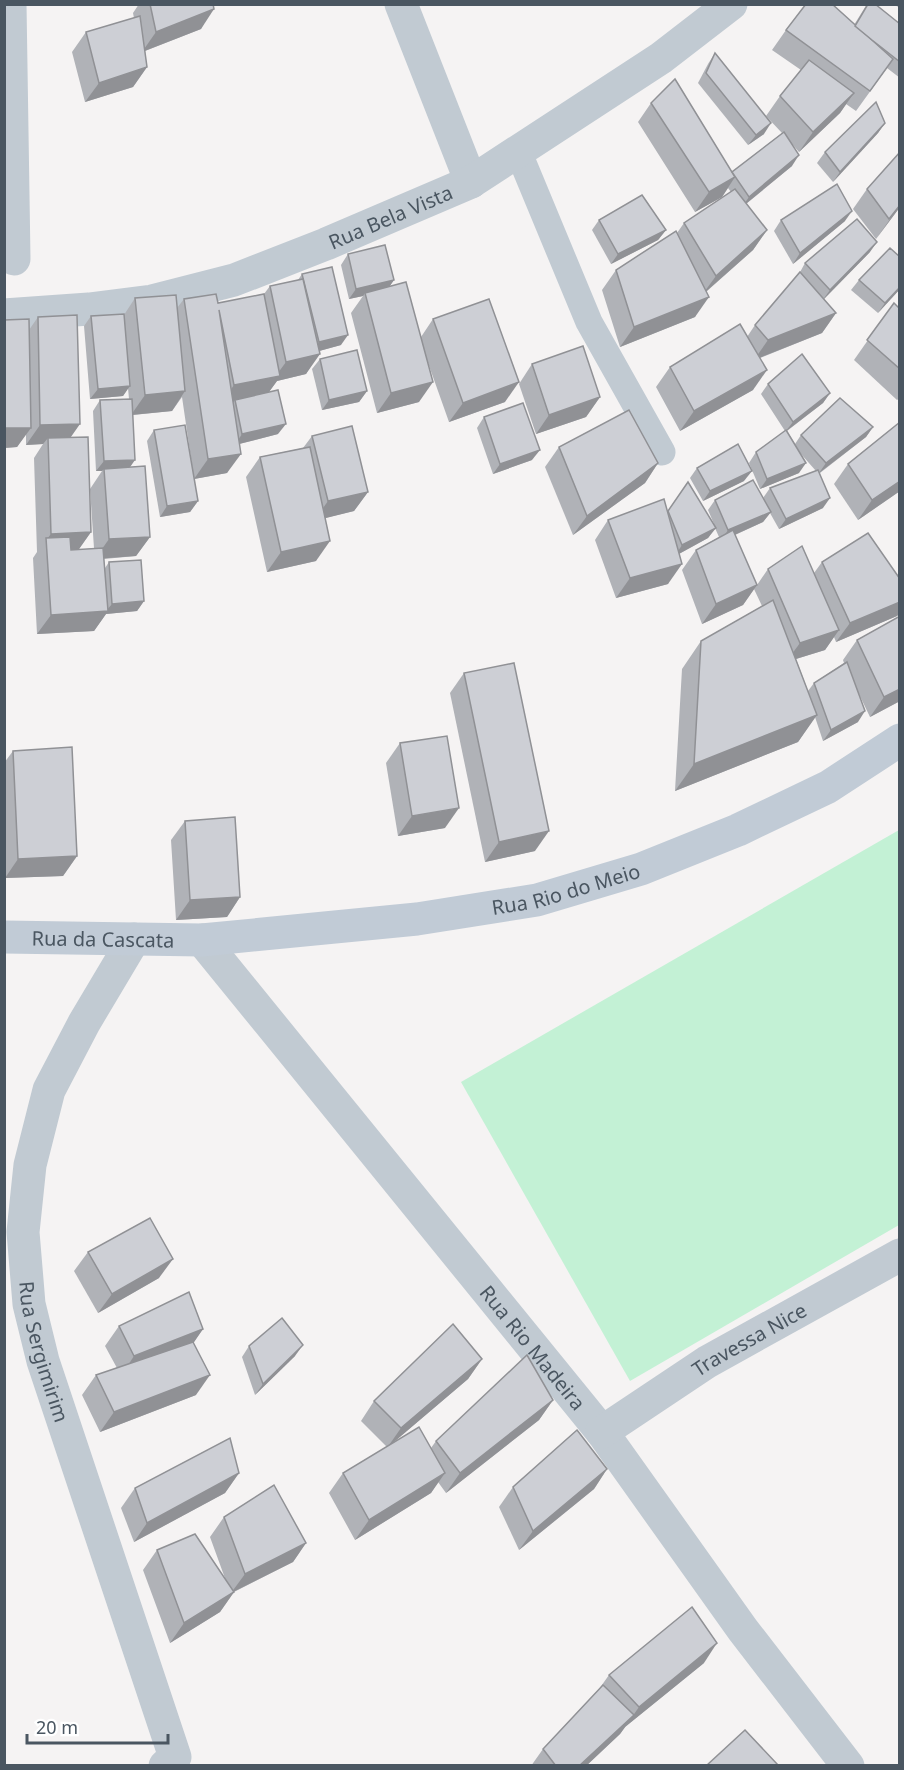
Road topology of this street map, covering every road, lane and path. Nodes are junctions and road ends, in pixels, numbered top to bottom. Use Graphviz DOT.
graph roads {
  1 [pos="10,4"];
  2 [pos="401,4"];
  3 [pos="730,4"];
  4 [pos="518,151"];
  5 [pos="471,182"];
  6 [pos="15,259"];
  7 [pos="4,315"];
  8 [pos="662,452"];
  9 [pos="900,740"];
  10 [pos="4,937"];
  11 [pos="134,939"];
  12 [pos="202,940"];
  13 [pos="900,1255"];
  14 [pos="602,1432"];
  15 [pos="175,1763"];
  16 [pos="848,1766"];
  1 -- 6 [label="street"];
  2 -- 5 [label="street"];
  3 -- 4 [label="street, Rua Bela Vista"];
  4 -- 5 [label="street, Rua Bela Vista"];
  4 -- 8 [label="lane"];
  5 -- 7 [label="street, Rua Bela Vista"];
  9 -- 12 [label="main road, Rua Rio do Meio"];
  10 -- 11 [label="main road, Rua da Cascata"];
  11 -- 12 [label="main road, Rua da Cascata"];
  11 -- 15 [label="street, Rua Sergimirim"];
  12 -- 14 [label="street, Rua Rio Madeira"];
  13 -- 14 [label="street, Travessa Nice"];
  14 -- 16 [label="street, Rua Rio Madeira"];
}
